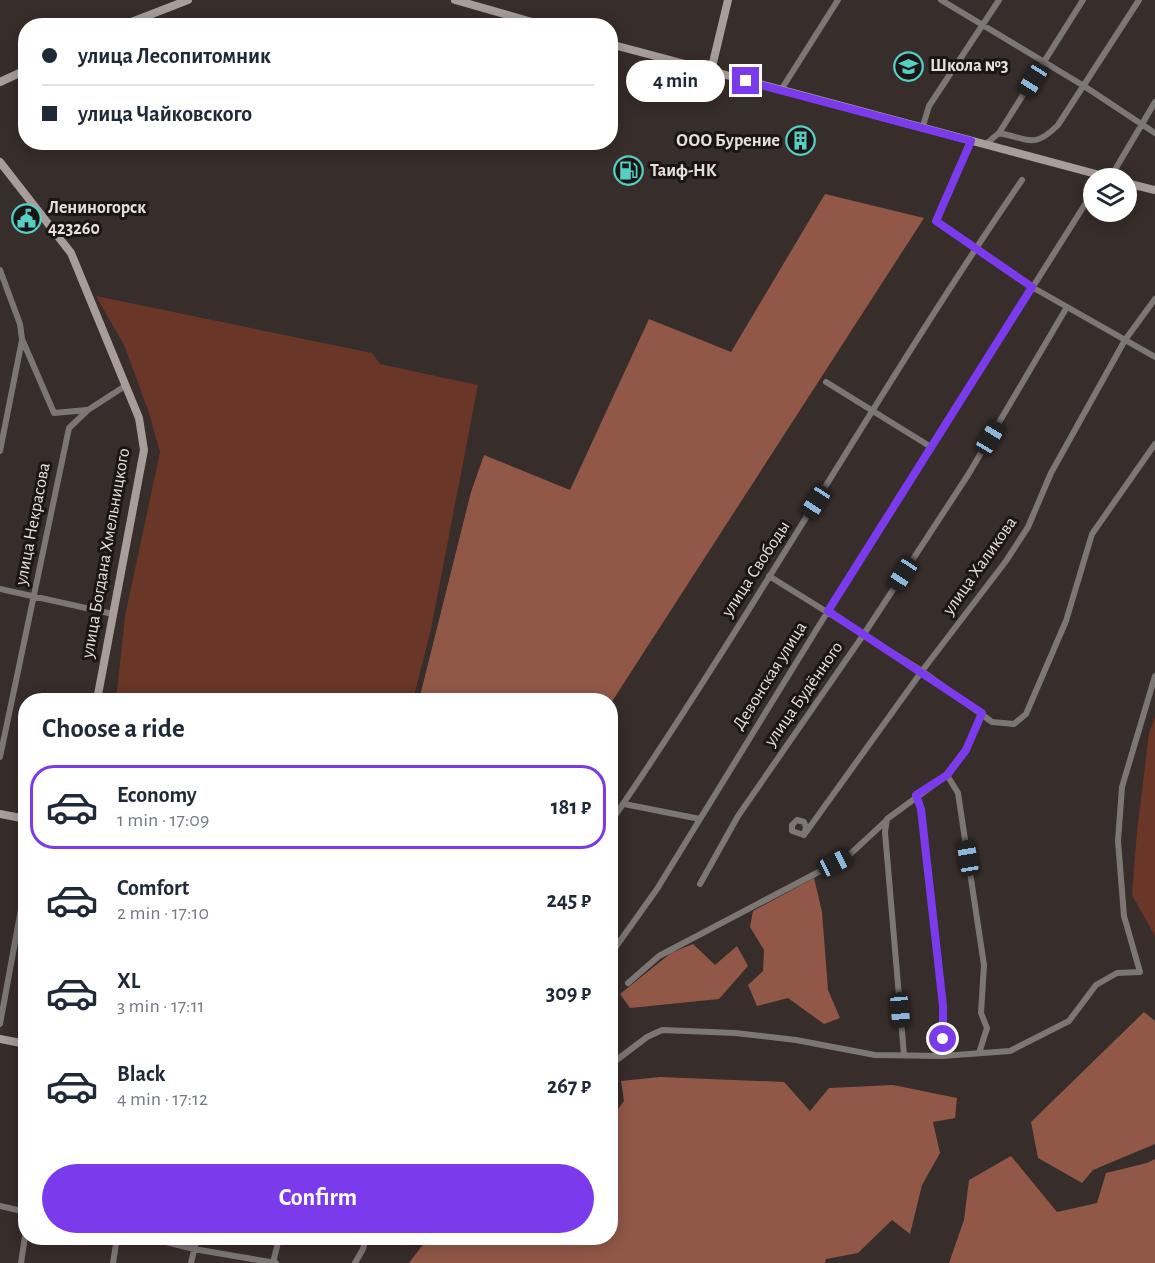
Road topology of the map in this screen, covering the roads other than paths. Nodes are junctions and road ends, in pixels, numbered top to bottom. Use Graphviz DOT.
graph roads {
  1 [pos="455,0"];
  2 [pos="728,0"];
  3 [pos="838,0"];
  4 [pos="940,0"];
  5 [pos="999,0"];
  6 [pos="1083,0"];
  7 [pos="1139,0"];
  8 [pos="181,1"];
  9 [pos="165,4"];
  10 [pos="137,18"];
  11 [pos="518,18"];
  12 [pos="984,24"];
  13 [pos="618,46"];
  14 [pos="1044,62"];
  15 [pos="711,71"];
  16 [pos="18,74"];
  17 [pos="0,82"];
  18 [pos="1084,86"];
  19 [pos="781,90"];
  20 [pos="1155,102"];
  21 [pos="1141,123"];
  22 [pos="922,129"];
  23 [pos="999,133"];
  24 [pos="1155,133"];
  25 [pos="971,141"];
  26 [pos="986,144"];
  27 [pos="0,162"];
  28 [pos="1116,168"];
  29 [pos="1083,170"];
  30 [pos="1022,180"];
  31 [pos="1137,186"];
  32 [pos="1155,190"];
  33 [pos="1083,207"];
  34 [pos="975,249"];
  35 [pos="0,270"];
  36 [pos="1032,287"];
  37 [pos="1155,299"];
  38 [pos="1068,307"];
  39 [pos="22,339"];
  40 [pos="1125,340"];
  41 [pos="1155,357"];
  42 [pos="826,382"];
  43 [pos="125,386"];
  44 [pos="88,410"];
  45 [pos="875,411"];
  46 [pos="1155,444"];
  47 [pos="931,447"];
  48 [pos="0,451"];
  49 [pos="769,576"];
  50 [pos="0,589"];
  51 [pos="34,596"];
  52 [pos="828,611"];
  53 [pos="113,614"];
  54 [pos="864,634"];
  55 [pos="922,671"];
  56 [pos="1155,676"];
  57 [pos="98,693"];
  58 [pos="982,713"];
  59 [pos="0,757"];
  60 [pos="947,775"];
  61 [pos="916,795"];
  62 [pos="624,804"];
  63 [pos="618,812"];
  64 [pos="0,814"];
  65 [pos="18,817"];
  66 [pos="700,819"];
  67 [pos="887,819"];
  68 [pos="804,836"];
  69 [pos="700,884"];
  70 [pos="18,926"];
  71 [pos="618,944"];
  72 [pos="628,983"];
  73 [pos="0,1024"];
  74 [pos="0,1039"];
  75 [pos="18,1042"];
  76 [pos="979,1053"];
  77 [pos="904,1054"];
  78 [pos="942,1056"];
  79 [pos="618,1059"];
  80 [pos="0,1206"];
  81 [pos="18,1210"];
  82 [pos="24,1245"];
  83 [pos="116,1245"];
  84 [pos="178,1245"];
  85 [pos="195,1245"];
  86 [pos="278,1245"];
  87 [pos="364,1245"];
  88 [pos="194,1249"];
  89 [pos="21,1263"];
  90 [pos="113,1263"];
  91 [pos="191,1263"];
  92 [pos="274,1263"];
  93 [pos="355,1263"];
  1 -- 11 [label="main road"];
  2 -- 15 [label="main road"];
  3 -- 19 [label="street"];
  4 -- 12 [label="street"];
  5 -- 12 [label="street"];
  6 -- 14 [label="street"];
  7 -- 18 [label="street"];
  8 -- 9 [label="main road"];
  9 -- 10 [label="main road"];
  12 -- 14 [label="street"];
  12 -- 22 [label="street"];
  13 -- 15 [label="main road"];
  14 -- 18 [label="street"];
  14 -- 23 [label="street"];
  15 -- 19 [label="main road"];
  16 -- 17 [label="main road"];
  18 -- 21 [label="street"];
  18 -- 23 [label="street"];
  19 -- 22 [label="main road"];
  20 -- 21 [label="street"];
  21 -- 24 [label="street"];
  21 -- 28 [label="street"];
  22 -- 25 [label="main road"];
  23 -- 26 [label="street"];
  25 -- 26 [label="main road"];
  25 -- 34 [label="street"];
  26 -- 29 [label="main road"];
  27 -- 43 [label="main road, улица Богдана Хмельницкого"];
  30 -- 34 [label="street, улица Свободы"];
  31 -- 32 [label="main road"];
  33 -- 36 [label="street, Девонская улица"];
  34 -- 36 [label="street"];
  34 -- 45 [label="street, улица Свободы"];
  35 -- 39 [label="street, улица Некрасова"];
  36 -- 38 [label="street"];
  36 -- 47 [label="street, Девонская улица"];
  37 -- 40 [label="street, улица Халикова"];
  38 -- 40 [label="street"];
  38 -- 54 [label="street, улица Будённого"];
  39 -- 44 [label="street, улица Некрасова"];
  39 -- 48 [label="street"];
  40 -- 41 [label="street"];
  40 -- 55 [label="street, улица Халикова"];
  42 -- 45 [label="street"];
  43 -- 44 [label="street, улица Некрасова"];
  43 -- 53 [label="main road, улица Богдана Хмельницкого"];
  44 -- 51 [label="street, улица Некрасова"];
  45 -- 47 [label="street"];
  45 -- 49 [label="street, улица Свободы"];
  46 -- 58 [label="street"];
  47 -- 52 [label="street, Девонская улица"];
  49 -- 52 [label="street"];
  49 -- 62 [label="street, улица Свободы"];
  50 -- 51 [label="street"];
  51 -- 53 [label="street"];
  51 -- 59 [label="street, улица Некрасова"];
  52 -- 54 [label="street"];
  52 -- 66 [label="street, Девонская улица"];
  53 -- 57 [label="main road, улица Богдана Хмельницкого"];
  54 -- 55 [label="street"];
  54 -- 69 [label="street, улица Будённого"];
  55 -- 58 [label="street"];
  55 -- 68 [label="street, улица Халикова"];
  56 -- 76 [label="street"];
  58 -- 60 [label="street"];
  60 -- 61 [label="street"];
  60 -- 76 [label="street"];
  61 -- 67 [label="street"];
  61 -- 78 [label="street"];
  62 -- 63 [label="street, улица Свободы"];
  62 -- 66 [label="street"];
  64 -- 65 [label="main road"];
  66 -- 71 [label="street, Девонская улица"];
  67 -- 72 [label="street"];
  67 -- 77 [label="street"];
  70 -- 73 [label="street"];
  74 -- 75 [label="main road"];
  76 -- 78 [label="street"];
  77 -- 78 [label="street"];
  77 -- 79 [label="street"];
  80 -- 81 [label="street"];
  82 -- 89 [label="street"];
  83 -- 90 [label="street"];
  84 -- 88 [label="street"];
  85 -- 88 [label="street"];
  86 -- 92 [label="street"];
  87 -- 93 [label="street"];
  88 -- 91 [label="street"];
  88 -- 92 [label="street"];
}
